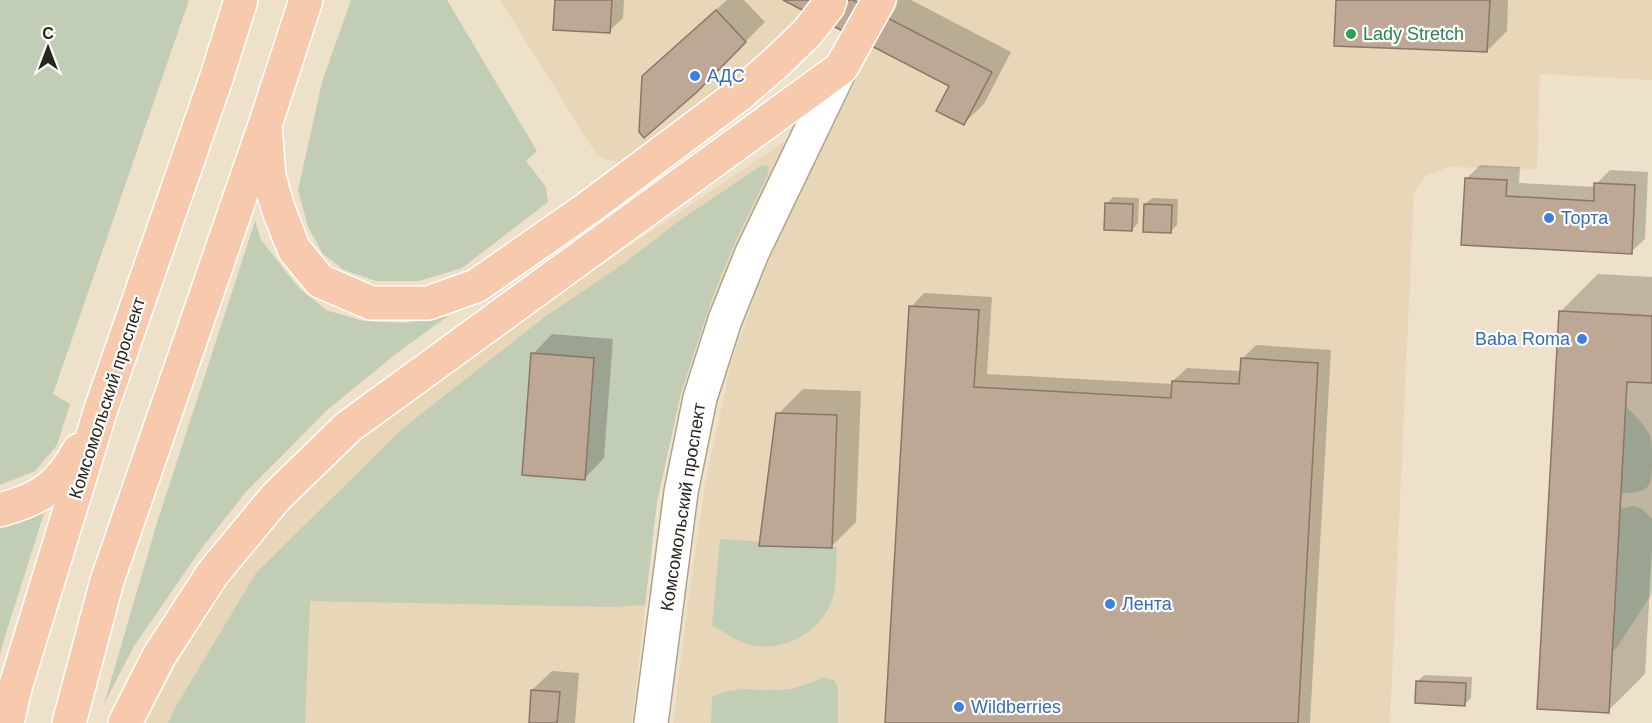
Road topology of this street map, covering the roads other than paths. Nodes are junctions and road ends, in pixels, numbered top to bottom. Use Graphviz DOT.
graph roads {
  1 [pos="242,0"];
  2 [pos="306,0"];
  3 [pos="830,0"];
  4 [pos="879,0"];
  5 [pos="841,68"];
  6 [pos="265,125"];
  7 [pos="101,409"];
  8 [pos="0,510"];
  9 [pos="7,723"];
  10 [pos="69,723"];
  11 [pos="125,723"];
  12 [pos="651,723"];
  1 -- 7 [label="main road, Комсомольский проспект"];
  2 -- 6 [label="main road"];
  3 -- 6 [label="main road"];
  4 -- 5 [label="main road"];
  5 -- 11 [label="main road"];
  5 -- 12 [label="street, Комсомольский проспект"];
  6 -- 10 [label="main road"];
  7 -- 8 [label="main road"];
  7 -- 9 [label="main road, Комсомольский проспект"];
}
